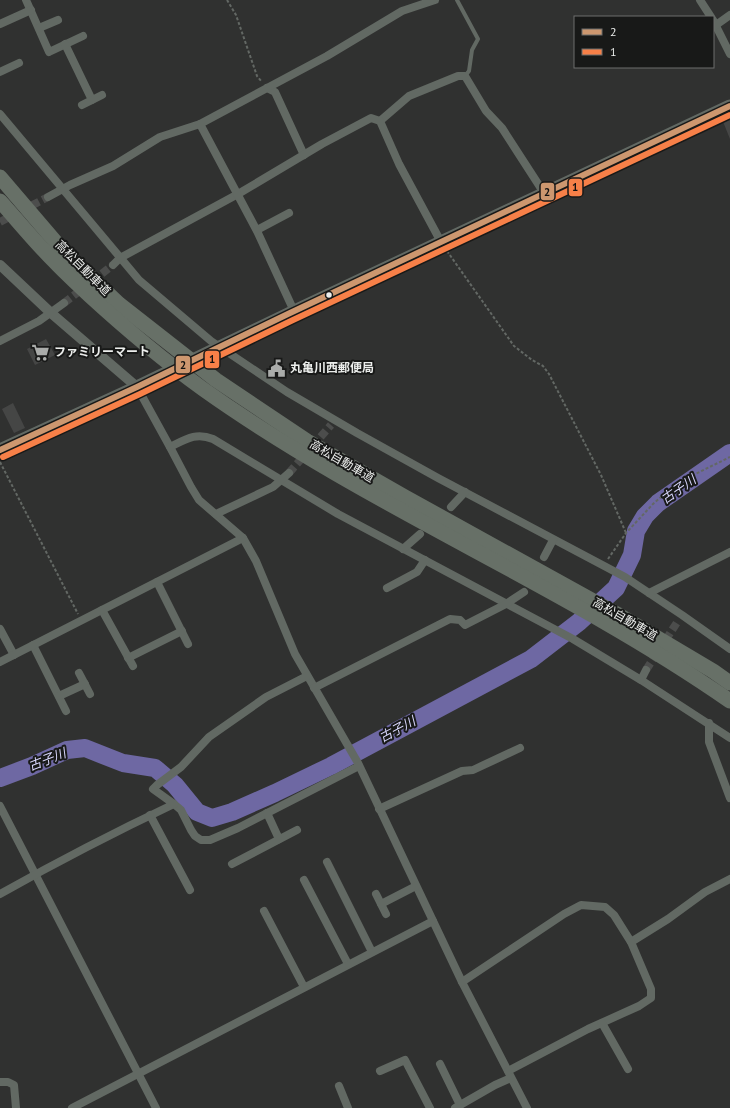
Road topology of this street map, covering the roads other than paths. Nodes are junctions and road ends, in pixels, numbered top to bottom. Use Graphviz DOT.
graph roads {
  1 [pos="26,0"];
  2 [pos="435,0"];
  3 [pos="457,0"];
  4 [pos="700,0"];
  5 [pos="415,3"];
  6 [pos="31,10"];
  7 [pos="730,15"];
  8 [pos="710,16"];
  9 [pos="58,20"];
  10 [pos="715,23"];
  11 [pos="0,24"];
  12 [pos="39,28"];
  13 [pos="83,36"];
  14 [pos="65,44"];
  15 [pos="730,54"];
  16 [pos="19,63"];
  17 [pos="0,72"];
  18 [pos="465,76"];
  19 [pos="267,88"];
  20 [pos="102,95"];
  21 [pos="92,100"];
  22 [pos="82,105"];
  23 [pos="730,106"];
  24 [pos="0,114"];
  25 [pos="380,121"];
  26 [pos="200,124"];
  27 [pos="304,155"];
  28 [pos="0,177"];
  29 [pos="63,189"];
  30 [pos="544,193"];
  31 [pos="238,194"];
  32 [pos="48,197"];
  33 [pos="0,201"];
  34 [pos="289,213"];
  35 [pos="257,230"];
  36 [pos="441,242"];
  37 [pos="120,258"];
  38 [pos="0,265"];
  39 [pos="113,265"];
  40 [pos="64,303"];
  41 [pos="294,311"];
  42 [pos="51,313"];
  43 [pos="0,341"];
  44 [pos="219,347"];
  45 [pos="138,387"];
  46 [pos="170,447"];
  47 [pos="0,450"];
  48 [pos="289,473"];
  49 [pos="282,480"];
  50 [pos="465,492"];
  51 [pos="451,507"];
  52 [pos="216,514"];
  53 [pos="420,534"];
  54 [pos="243,538"];
  55 [pos="553,540"];
  56 [pos="403,549"];
  57 [pos="730,552"];
  58 [pos="544,557"];
  59 [pos="425,560"];
  60 [pos="157,582"];
  61 [pos="387,588"];
  62 [pos="524,592"];
  63 [pos="649,593"];
  64 [pos="577,598"];
  65 [pos="506,604"];
  66 [pos="102,610"];
  67 [pos="613,619"];
  68 [pos="0,629"];
  69 [pos="182,631"];
  70 [pos="188,644"];
  71 [pos="33,645"];
  72 [pos="730,649"];
  73 [pos="14,655"];
  74 [pos="128,658"];
  75 [pos="0,662"];
  76 [pos="133,666"];
  77 [pos="646,670"];
  78 [pos="79,673"];
  79 [pos="307,676"];
  80 [pos="641,680"];
  81 [pos="730,683"];
  82 [pos="85,684"];
  83 [pos="314,688"];
  84 [pos="90,694"];
  85 [pos="58,696"];
  86 [pos="730,701"];
  87 [pos="66,712"];
  88 [pos="709,723"];
  89 [pos="730,738"];
  90 [pos="520,748"];
  91 [pos="358,764"];
  92 [pos="730,798"];
  93 [pos="174,804"];
  94 [pos="0,806"];
  95 [pos="379,809"];
  96 [pos="267,813"];
  97 [pos="150,815"];
  98 [pos="297,830"];
  99 [pos="279,840"];
  100 [pos="327,862"];
  101 [pos="232,864"];
  102 [pos="34,874"];
  103 [pos="730,879"];
  104 [pos="304,880"];
  105 [pos="416,886"];
  106 [pos="190,890"];
  107 [pos="0,894"];
  108 [pos="376,894"];
  109 [pos="381,904"];
  110 [pos="264,911"];
  111 [pos="386,914"];
  112 [pos="433,921"];
  113 [pos="631,942"];
  114 [pos="372,952"];
  115 [pos="348,964"];
  116 [pos="462,982"];
  117 [pos="304,987"];
  118 [pos="602,1023"];
  119 [pos="440,1064"];
  120 [pos="628,1069"];
  121 [pos="380,1071"];
  122 [pos="138,1075"];
  123 [pos="510,1075"];
  124 [pos="0,1082"];
  125 [pos="339,1086"];
  126 [pos="457,1106"];
  127 [pos="16,1108"];
  128 [pos="72,1108"];
  129 [pos="156,1108"];
  130 [pos="348,1108"];
  131 [pos="430,1108"];
  132 [pos="527,1108"];
  1 -- 6 [label="street"];
  2 -- 5 [label="street"];
  3 -- 18 [label="lane"];
  4 -- 8 [label="street"];
  5 -- 19 [label="street"];
  6 -- 11 [label="street"];
  6 -- 12 [label="street"];
  7 -- 10 [label="street"];
  9 -- 12 [label="street"];
  10 -- 15 [label="street"];
  12 -- 14 [label="street"];
  13 -- 14 [label="street"];
  14 -- 21 [label="street"];
  16 -- 17 [label="street"];
  18 -- 25 [label="street"];
  18 -- 30 [label="street"];
  19 -- 26 [label="street"];
  19 -- 27 [label="street"];
  20 -- 21 [label="street"];
  21 -- 22 [label="street"];
  23 -- 30 [label="main road"];
  24 -- 29 [label="street"];
  25 -- 27 [label="street"];
  25 -- 36 [label="street"];
  26 -- 29 [label="street"];
  26 -- 31 [label="street"];
  27 -- 31 [label="street"];
  28 -- 64 [label="highway, 高松自動車道"];
  29 -- 32 [label="street"];
  29 -- 37 [label="street"];
  30 -- 36 [label="main road"];
  31 -- 35 [label="street"];
  31 -- 37 [label="street"];
  33 -- 64 [label="highway, 高松自動車道"];
  34 -- 35 [label="street"];
  35 -- 41 [label="street"];
  36 -- 41 [label="main road"];
  37 -- 39 [label="street"];
  37 -- 44 [label="street"];
  38 -- 42 [label="street"];
  40 -- 42 [label="street"];
  41 -- 44 [label="main road"];
  42 -- 43 [label="street"];
  42 -- 45 [label="street"];
  44 -- 45 [label="main road"];
  44 -- 50 [label="street"];
  45 -- 46 [label="street"];
  45 -- 47 [label="main road"];
  46 -- 49 [label="street"];
  46 -- 52 [label="street"];
  48 -- 49 [label="street"];
  49 -- 52 [label="street"];
  49 -- 56 [label="street"];
  50 -- 51 [label="street"];
  50 -- 55 [label="street"];
  52 -- 54 [label="street"];
  53 -- 56 [label="street"];
  54 -- 60 [label="street"];
  54 -- 79 [label="street"];
  55 -- 58 [label="street"];
  55 -- 63 [label="street"];
  56 -- 59 [label="street"];
  57 -- 63 [label="street"];
  59 -- 61 [label="street"];
  59 -- 65 [label="street"];
  60 -- 66 [label="street"];
  60 -- 69 [label="street"];
  62 -- 65 [label="street"];
  63 -- 72 [label="street"];
  64 -- 67 [label="highway, 高松自動車道"];
  65 -- 80 [label="street"];
  65 -- 83 [label="street"];
  66 -- 71 [label="street"];
  66 -- 74 [label="street"];
  67 -- 81 [label="highway, 高松自動車道"];
  67 -- 86 [label="highway, 高松自動車道"];
  68 -- 73 [label="street"];
  69 -- 70 [label="street"];
  69 -- 74 [label="street"];
  71 -- 73 [label="street"];
  71 -- 85 [label="street"];
  73 -- 75 [label="street"];
  74 -- 76 [label="street"];
  77 -- 80 [label="street"];
  78 -- 82 [label="street"];
  79 -- 83 [label="street"];
  79 -- 93 [label="street"];
  80 -- 88 [label="street"];
  82 -- 84 [label="street"];
  82 -- 85 [label="street"];
  83 -- 91 [label="street"];
  85 -- 87 [label="street"];
  88 -- 89 [label="street"];
  88 -- 92 [label="street"];
  90 -- 95 [label="street"];
  91 -- 95 [label="street"];
  91 -- 96 [label="street"];
  93 -- 96 [label="street"];
  93 -- 97 [label="street"];
  94 -- 102 [label="street"];
  95 -- 105 [label="street"];
  96 -- 99 [label="street"];
  97 -- 102 [label="street"];
  97 -- 106 [label="street"];
  98 -- 99 [label="street"];
  99 -- 101 [label="street"];
  100 -- 114 [label="street"];
  102 -- 107 [label="street"];
  102 -- 122 [label="street"];
  103 -- 113 [label="street"];
  104 -- 115 [label="street"];
  105 -- 109 [label="street"];
  105 -- 112 [label="street"];
  108 -- 109 [label="street"];
  109 -- 111 [label="street"];
  110 -- 117 [label="street"];
  112 -- 114 [label="street"];
  112 -- 116 [label="street"];
  113 -- 116 [label="street"];
  113 -- 118 [label="street"];
  114 -- 115 [label="street"];
  115 -- 117 [label="street"];
  116 -- 123 [label="street"];
  117 -- 122 [label="street"];
  118 -- 120 [label="street"];
  118 -- 123 [label="street"];
  119 -- 126 [label="street"];
  121 -- 131 [label="street"];
  122 -- 128 [label="street"];
  122 -- 129 [label="street"];
  123 -- 126 [label="street"];
  123 -- 132 [label="street"];
  124 -- 127 [label="street"];
  125 -- 130 [label="street"];
}
